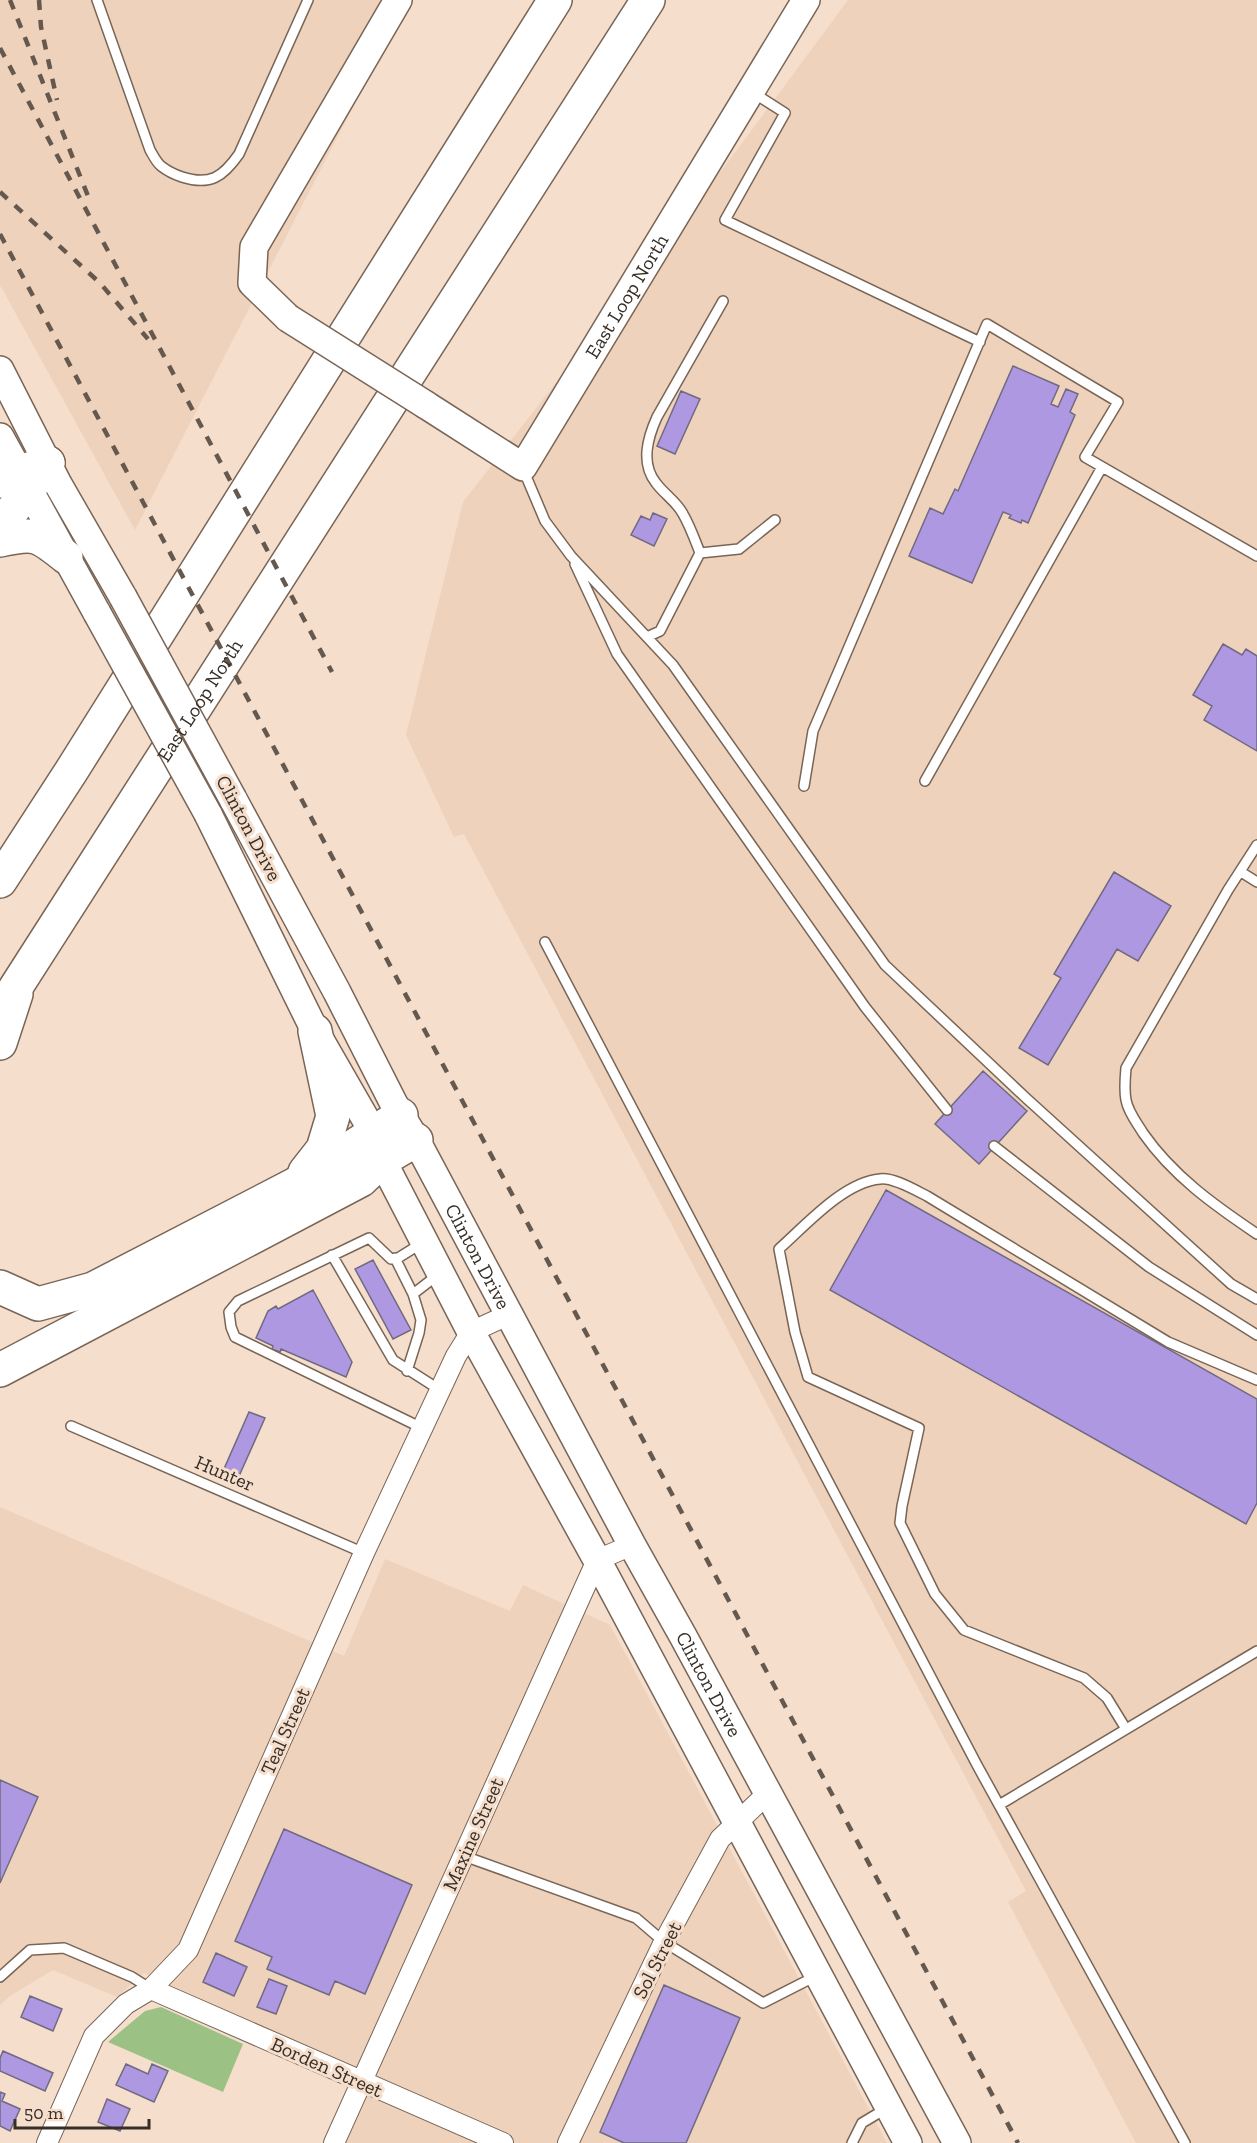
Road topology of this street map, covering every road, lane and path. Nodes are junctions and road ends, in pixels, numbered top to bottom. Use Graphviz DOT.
graph roads {
  1 [pos="97,0"];
  2 [pos="308,0"];
  3 [pos="398,0"];
  4 [pos="555,0"];
  5 [pos="648,0"];
  6 [pos="806,0"];
  7 [pos="750,91"];
  8 [pos="723,301"];
  9 [pos="980,342"];
  10 [pos="0,370"];
  11 [pos="0,437"];
  12 [pos="523,467"];
  13 [pos="1102,467"];
  14 [pos="24,476"];
  15 [pos="775,520"];
  16 [pos="0,527"];
  17 [pos="0,540"];
  18 [pos="700,553"];
  19 [pos="571,556"];
  20 [pos="1257,556"];
  21 [pos="66,557"];
  22 [pos="647,637"];
  23 [pos="72,770"];
  24 [pos="925,781"];
  25 [pos="804,786"];
  26 [pos="1257,845"];
  27 [pos="0,852"];
  28 [pos="1241,872"];
  29 [pos="0,880"];
  30 [pos="1257,882"];
  31 [pos="544,942"];
  32 [pos="20,981"];
  33 [pos="0,1012"];
  34 [pos="315,1030"];
  35 [pos="0,1043"];
  36 [pos="947,1110"];
  37 [pos="408,1128"];
  38 [pos="377,1146"];
  39 [pos="994,1146"];
  40 [pos="294,1185"];
  41 [pos="1257,1234"];
  42 [pos="425,1241"];
  43 [pos="332,1256"];
  44 [pos="395,1258"];
  45 [pos="441,1273"];
  46 [pos="0,1287"];
  47 [pos="412,1294"];
  48 [pos="1257,1299"];
  49 [pos="510,1314"];
  50 [pos="471,1332"];
  51 [pos="1257,1335"];
  52 [pos="0,1370"];
  53 [pos="407,1371"];
  54 [pos="1257,1380"];
  55 [pos="440,1390"];
  56 [pos="71,1426"];
  57 [pos="422,1428"];
  58 [pos="632,1545"];
  59 [pos="364,1553"];
  60 [pos="597,1560"];
  61 [pos="1257,1651"];
  62 [pos="1126,1729"];
  63 [pos="768,1793"];
  64 [pos="999,1805"];
  65 [pos="738,1822"];
  66 [pos="464,1856"];
  67 [pos="664,1942"];
  68 [pos="818,1975"];
  69 [pos="0,1977"];
  70 [pos="151,1989"];
  71 [pos="360,2082"];
  72 [pos="889,2107"];
  73 [pos="47,2143"];
  74 [pos="334,2143"];
  75 [pos="503,2143"];
  76 [pos="568,2143"];
  77 [pos="852,2143"];
  78 [pos="908,2143"];
  79 [pos="957,2143"];
  80 [pos="1185,2143"];
  1 -- 2 [label="lane"];
  3 -- 12 [label="main road, bridge"];
  4 -- 23 [label="highway"];
  5 -- 32 [label="highway, East Loop North"];
  6 -- 7 [label="main road, East Loop North"];
  7 -- 9 [label="lane"];
  7 -- 12 [label="main road, East Loop North"];
  8 -- 18 [label="lane"];
  9 -- 13 [label="lane"];
  9 -- 25 [label="lane"];
  10 -- 14 [label="main road, Clinton Drive"];
  11 -- 14 [label="main road, Clinton Drive"];
  12 -- 19 [label="lane"];
  13 -- 20 [label="lane"];
  13 -- 24 [label="lane"];
  14 -- 16 [label="highway"];
  14 -- 21 [label="main road, Clinton Drive"];
  14 -- 37 [label="main road, Clinton Drive, bridge"];
  15 -- 18 [label="lane"];
  17 -- 21 [label="highway"];
  18 -- 22 [label="lane"];
  19 -- 22 [label="lane"];
  19 -- 36 [label="lane"];
  21 -- 34 [label="main road, Clinton Drive, bridge"];
  22 -- 48 [label="lane"];
  23 -- 27 [label="highway"];
  23 -- 29 [label="highway"];
  26 -- 28 [label="lane"];
  28 -- 30 [label="lane"];
  28 -- 41 [label="lane"];
  31 -- 64 [label="lane"];
  32 -- 33 [label="highway, East Loop North"];
  32 -- 35 [label="highway"];
  34 -- 38 [label="main road, Clinton Drive"];
  34 -- 40 [label="highway"];
  37 -- 38 [label="highway"];
  37 -- 49 [label="main road, Clinton Drive"];
  38 -- 40 [label="highway"];
  38 -- 42 [label="main road, Clinton Drive"];
  38 -- 52 [label="highway"];
  39 -- 51 [label="lane"];
  40 -- 46 [label="highway"];
  42 -- 44 [label="lane"];
  42 -- 45 [label="main road, Clinton Drive"];
  43 -- 44 [label="lane"];
  43 -- 53 [label="lane"];
  43 -- 57 [label="lane"];
  44 -- 47 [label="lane"];
  45 -- 47 [label="lane"];
  45 -- 50 [label="main road, Clinton Drive"];
  47 -- 53 [label="lane"];
  49 -- 50 [label="street"];
  49 -- 58 [label="main road, Clinton Drive"];
  50 -- 55 [label="street, Teal Street"];
  50 -- 60 [label="main road, Clinton Drive"];
  53 -- 55 [label="lane"];
  54 -- 62 [label="lane"];
  55 -- 57 [label="street, Teal Street"];
  56 -- 59 [label="lane, Hunter"];
  57 -- 59 [label="street, Teal Street"];
  58 -- 60 [label="street"];
  58 -- 63 [label="main road, Clinton Drive"];
  59 -- 70 [label="street, Teal Street"];
  60 -- 65 [label="main road, Clinton Drive"];
  60 -- 66 [label="street, Maxine Street"];
  61 -- 62 [label="lane"];
  62 -- 64 [label="lane"];
  63 -- 65 [label="street, Sol Street"];
  63 -- 79 [label="main road, Clinton Drive"];
  64 -- 80 [label="lane"];
  65 -- 67 [label="street, Sol Street"];
  65 -- 68 [label="main road, Clinton Drive"];
  66 -- 67 [label="lane"];
  66 -- 71 [label="street, Maxine Street"];
  67 -- 68 [label="lane"];
  67 -- 76 [label="street, Sol Street"];
  68 -- 72 [label="main road, Clinton Drive"];
  69 -- 70 [label="lane"];
  70 -- 71 [label="street, Borden Street"];
  70 -- 73 [label="street, Teal Street"];
  71 -- 74 [label="street, Maxine Street"];
  71 -- 75 [label="street, Borden Street"];
  72 -- 77 [label="lane"];
  72 -- 78 [label="main road, Clinton Drive"];
}
